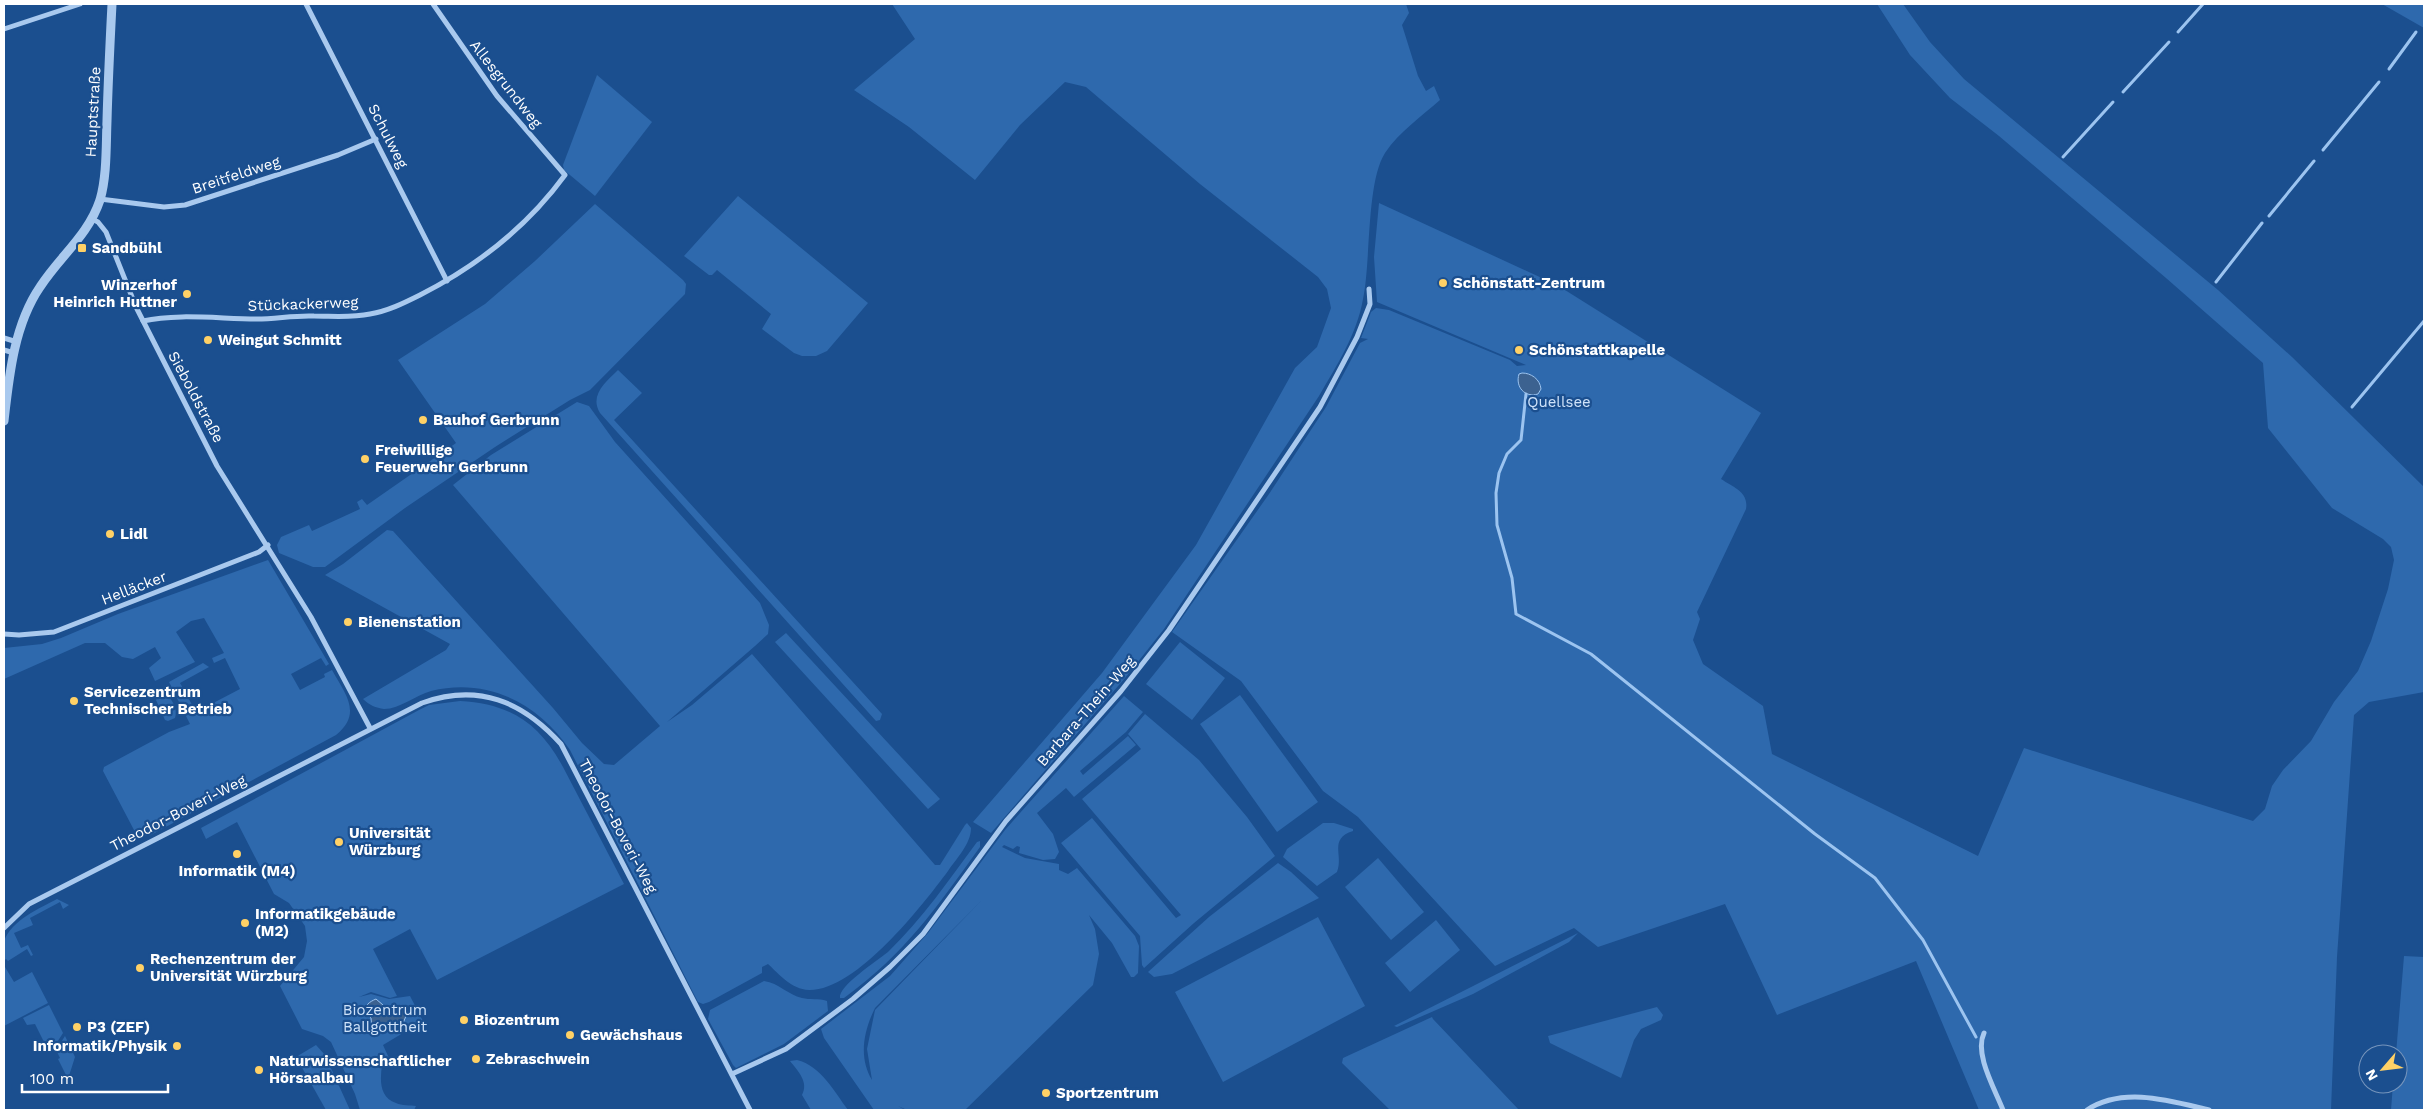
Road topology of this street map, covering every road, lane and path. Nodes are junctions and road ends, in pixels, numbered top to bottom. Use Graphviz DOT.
graph roads {
  1 [pos="80,4"];
  2 [pos="112,4"];
  3 [pos="306,4"];
  4 [pos="433,4"];
  5 [pos="4,29"];
  6 [pos="376,139"];
  7 [pos="565,175"];
  8 [pos="100,199"];
  9 [pos="92,219"];
  10 [pos="447,281"];
  11 [pos="1369,289"];
  12 [pos="143,321"];
  13 [pos="4,338"];
  14 [pos="17,343"];
  15 [pos="4,350"];
  16 [pos="14,353"];
  17 [pos="4,421"];
  18 [pos="268,545"];
  19 [pos="4,634"];
  20 [pos="370,728"];
  21 [pos="4,928"];
  22 [pos="1984,1033"];
  23 [pos="732,1074"];
  24 [pos="750,1110"];
  25 [pos="2003,1110"];
  26 [pos="2087,1110"];
  27 [pos="2210,1110"];
  1 -- 5 [label="street"];
  2 -- 8 [label="street, Hauptstraße"];
  3 -- 6 [label="street, Schulweg"];
  4 -- 7 [label="street, Allesgrundweg"];
  6 -- 8 [label="street, Breitfeldweg"];
  6 -- 10 [label="street, Schulweg"];
  7 -- 10 [label="street, Stückackerweg"];
  8 -- 9 [label="street, Hauptstraße"];
  9 -- 12 [label="street, Sieboldstraße"];
  9 -- 14 [label="street, Hauptstraße"];
  10 -- 12 [label="street, Stückackerweg"];
  11 -- 23 [label="street, Barbara-Thein-Weg"];
  12 -- 18 [label="street, Sieboldstraße"];
  13 -- 14 [label="street"];
  14 -- 16 [label="street, Hauptstraße"];
  15 -- 16 [label="street"];
  16 -- 17 [label="street, Hauptstraße"];
  18 -- 19 [label="street, Helläcker"];
  18 -- 20 [label="street, Sieboldstraße"];
  20 -- 21 [label="street, Theodor-Boveri-Weg"];
  20 -- 23 [label="street, Theodor-Boveri-Weg"];
  22 -- 25 [label="street"];
  23 -- 24 [label="street, Theodor-Boveri-Weg"];
  26 -- 27 [label="street"];
}
